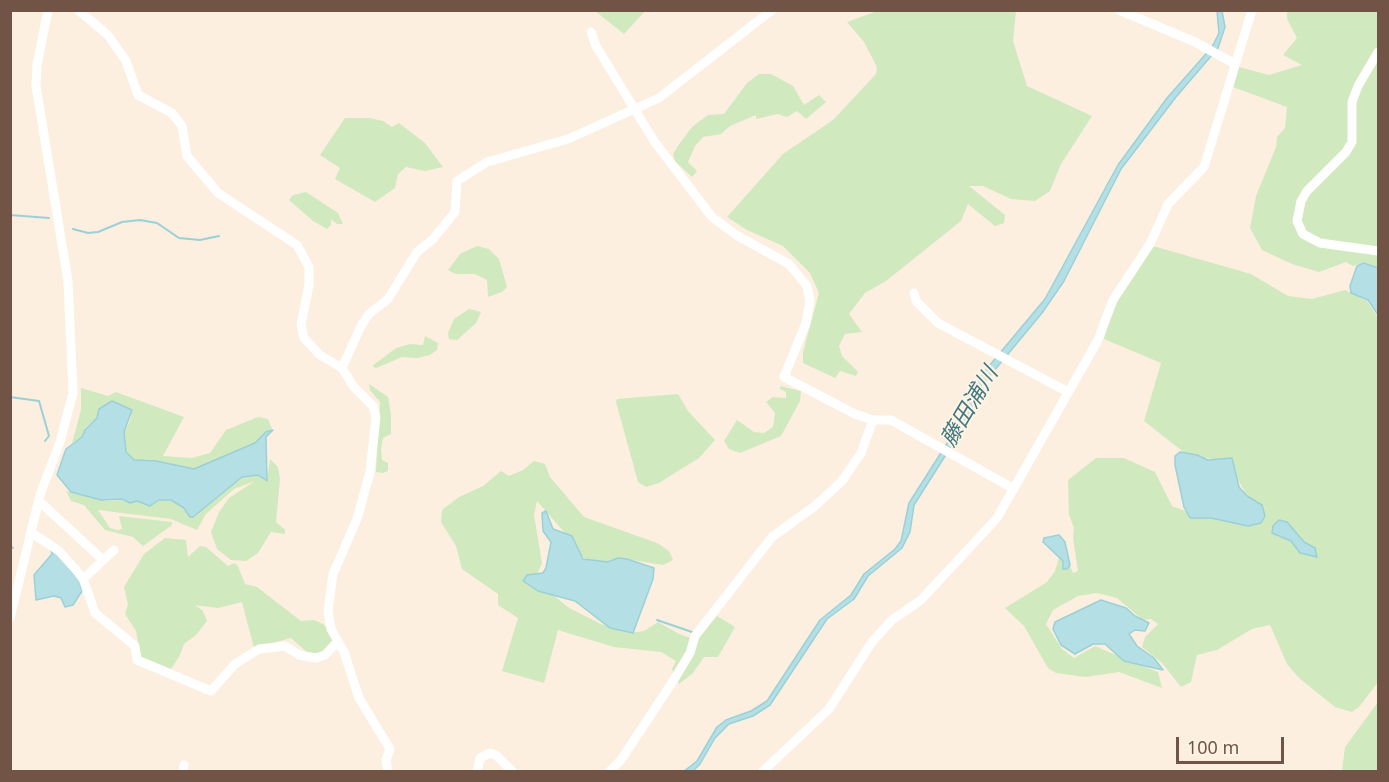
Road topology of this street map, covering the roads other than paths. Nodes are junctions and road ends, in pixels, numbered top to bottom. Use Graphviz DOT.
graph roads {
  1 [pos="48,10"];
  2 [pos="78,10"];
  3 [pos="772,10"];
  4 [pos="1119,10"];
  5 [pos="1251,10"];
  6 [pos="591,32"];
  7 [pos="1378,52"];
  8 [pos="1235,64"];
  9 [pos="635,110"];
  10 [pos="1378,251"];
  11 [pos="914,293"];
  12 [pos="342,368"];
  13 [pos="1068,392"];
  14 [pos="873,420"];
  15 [pos="1014,489"];
  16 [pos="39,501"];
  17 [pos="32,533"];
  18 [pos="114,550"];
  19 [pos="103,560"];
  20 [pos="83,579"];
  21 [pos="10,618"];
  22 [pos="338,641"];
  23 [pos="388,771"];
  24 [pos="477,771"];
  25 [pos="513,771"];
  26 [pos="609,771"];
  27 [pos="762,771"];
  1 -- 16 [label="street"];
  2 -- 12 [label="street"];
  3 -- 9 [label="street"];
  4 -- 8 [label="street"];
  5 -- 8 [label="street"];
  6 -- 9 [label="street"];
  7 -- 10 [label="street"];
  8 -- 13 [label="street"];
  9 -- 12 [label="street"];
  9 -- 14 [label="street"];
  11 -- 13 [label="street"];
  12 -- 22 [label="street"];
  13 -- 15 [label="street"];
  14 -- 15 [label="street"];
  14 -- 26 [label="street"];
  15 -- 27 [label="street"];
  16 -- 17 [label="street"];
  16 -- 19 [label="street"];
  17 -- 20 [label="street"];
  17 -- 21 [label="street"];
  18 -- 19 [label="street"];
  19 -- 20 [label="street"];
  20 -- 22 [label="street"];
  22 -- 23 [label="street"];
  24 -- 25 [label="street"];
}
